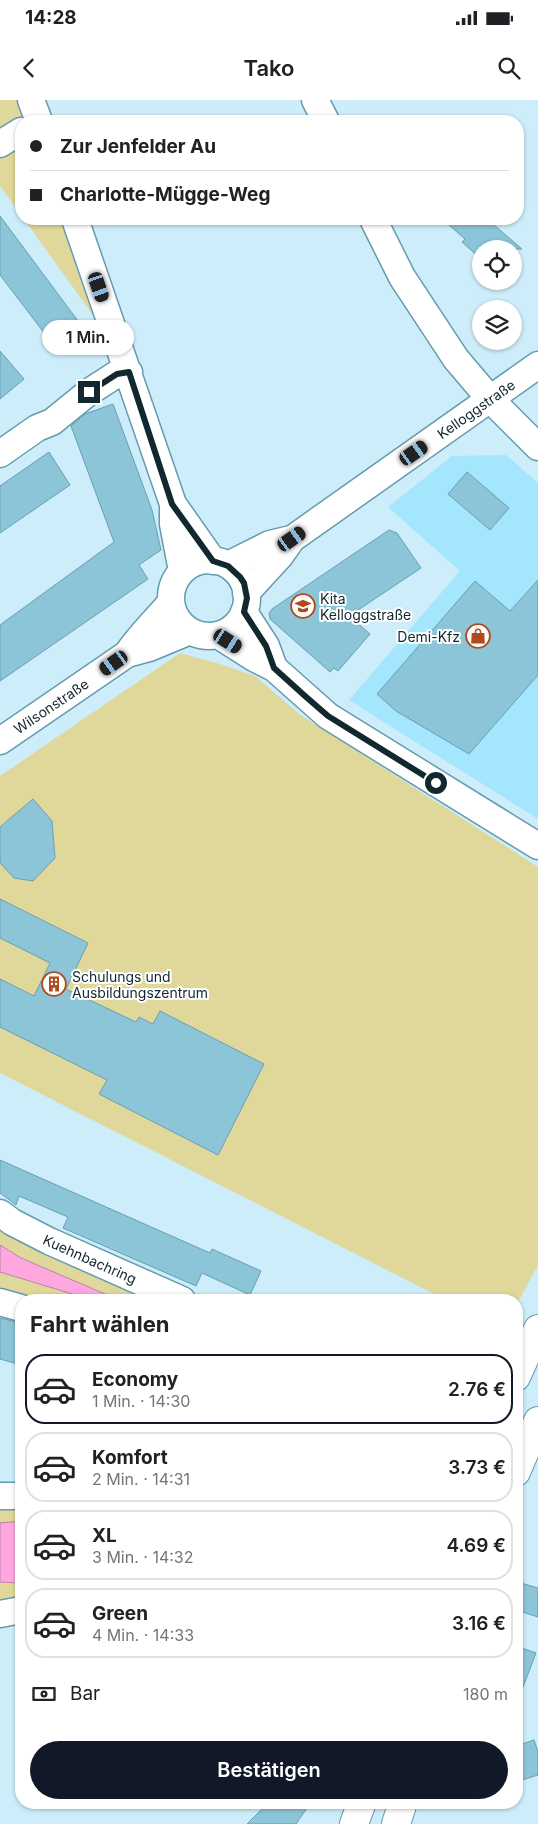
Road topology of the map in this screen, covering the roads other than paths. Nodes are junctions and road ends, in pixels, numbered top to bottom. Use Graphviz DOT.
graph roads {
  1 [pos="315,100"];
  2 [pos="323,115"];
  3 [pos="15,133"];
  4 [pos="0,144"];
  5 [pos="77,225"];
  6 [pos="376,225"];
  7 [pos="538,365"];
  8 [pos="129,372"];
  9 [pos="490,399"];
  10 [pos="538,447"];
  11 [pos="0,454"];
  12 [pos="172,504"];
  13 [pos="292,539"];
  14 [pos="221,563"];
  15 [pos="182,572"];
  16 [pos="171,602"];
  17 [pos="245,602"];
  18 [pos="190,631"];
  19 [pos="218,634"];
  20 [pos="127,654"];
  21 [pos="274,668"];
  22 [pos="0,741"];
  23 [pos="538,846"];
  24 [pos="0,1213"];
  25 [pos="168,1294"];
  26 [pos="0,1302"];
  27 [pos="15,1306"];
  28 [pos="538,1329"];
  29 [pos="523,1362"];
  30 [pos="538,1421"];
  31 [pos="523,1456"];
  32 [pos="0,1496"];
  33 [pos="15,1496"];
  34 [pos="15,1611"];
  35 [pos="0,1614"];
  36 [pos="359,1809"];
  37 [pos="401,1809"];
  38 [pos="354,1824"];
  39 [pos="396,1824"];
  1 -- 2 [label="street"];
  3 -- 4 [label="street"];
  5 -- 8 [label="street"];
  6 -- 9 [label="street"];
  7 -- 9 [label="street, Kelloggstraße"];
  8 -- 11 [label="street"];
  8 -- 12 [label="street"];
  9 -- 10 [label="street"];
  9 -- 13 [label="street, Kelloggstraße"];
  12 -- 14 [label="street"];
  12 -- 15 [label="street"];
  13 -- 14 [label="street, Kelloggstraße"];
  13 -- 17 [label="street, Kelloggstraße"];
  14 -- 15 [label="street"];
  14 -- 17 [label="street"];
  15 -- 16 [label="street"];
  16 -- 18 [label="street"];
  16 -- 20 [label="street, Wilsonstraße"];
  17 -- 19 [label="street"];
  17 -- 21 [label="street"];
  18 -- 19 [label="street"];
  18 -- 20 [label="street, Wilsonstraße"];
  19 -- 21 [label="street"];
  20 -- 22 [label="street, Wilsonstraße"];
  21 -- 23 [label="street"];
  24 -- 25 [label="street, Kuehnbachring"];
  26 -- 27 [label="street"];
  28 -- 29 [label="main road"];
  30 -- 31 [label="main road"];
  32 -- 33 [label="street"];
  34 -- 35 [label="street"];
  36 -- 38 [label="main road"];
  37 -- 39 [label="main road"];
}
